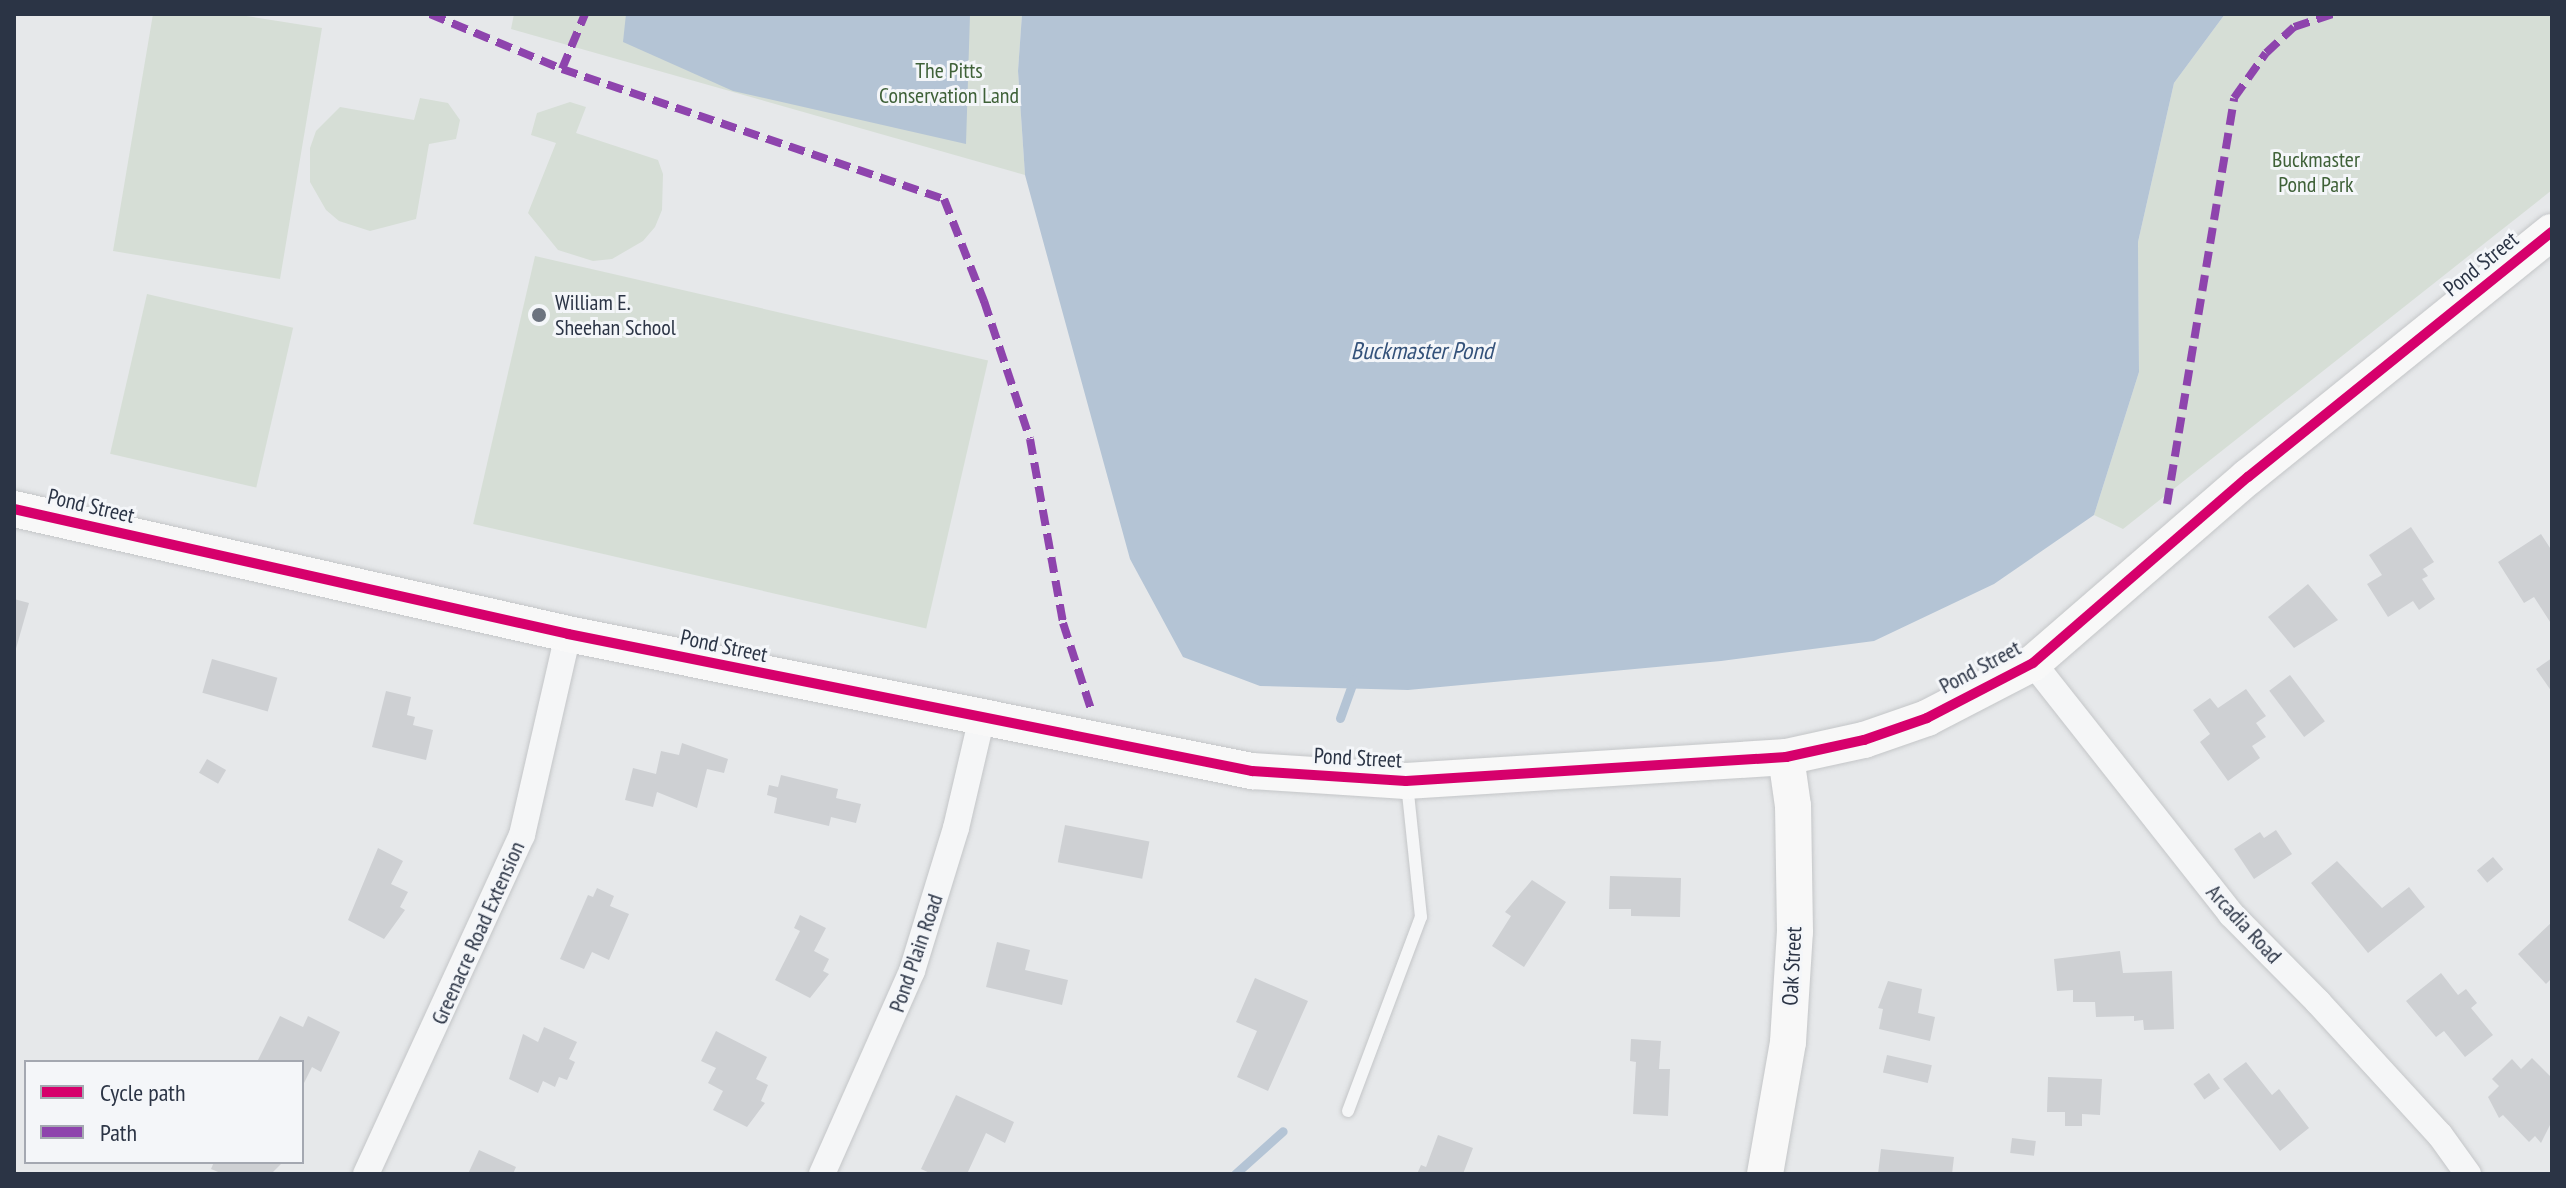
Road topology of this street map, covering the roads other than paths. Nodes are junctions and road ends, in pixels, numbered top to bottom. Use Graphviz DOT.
graph roads {
  1 [pos="2552,232"];
  2 [pos="14,509"];
  3 [pos="568,634"];
  4 [pos="2033,663"];
  5 [pos="981,721"];
  6 [pos="1786,757"];
  7 [pos="1406,781"];
  8 [pos="1348,1111"];
  9 [pos="366,1174"];
  10 [pos="822,1174"];
  11 [pos="1765,1174"];
  12 [pos="2468,1174"];
  1 -- 4 [label="street, Pond Street"];
  2 -- 3 [label="street, Pond Street"];
  3 -- 5 [label="street, Pond Street"];
  3 -- 9 [label="street, Greenacre Road Extension"];
  4 -- 6 [label="street, Pond Street"];
  4 -- 12 [label="street, Arcadia Road"];
  5 -- 7 [label="street, Pond Street"];
  5 -- 10 [label="street, Pond Plain Road"];
  6 -- 7 [label="street, Pond Street"];
  6 -- 11 [label="street, Oak Street"];
  7 -- 8 [label="lane"];
}
